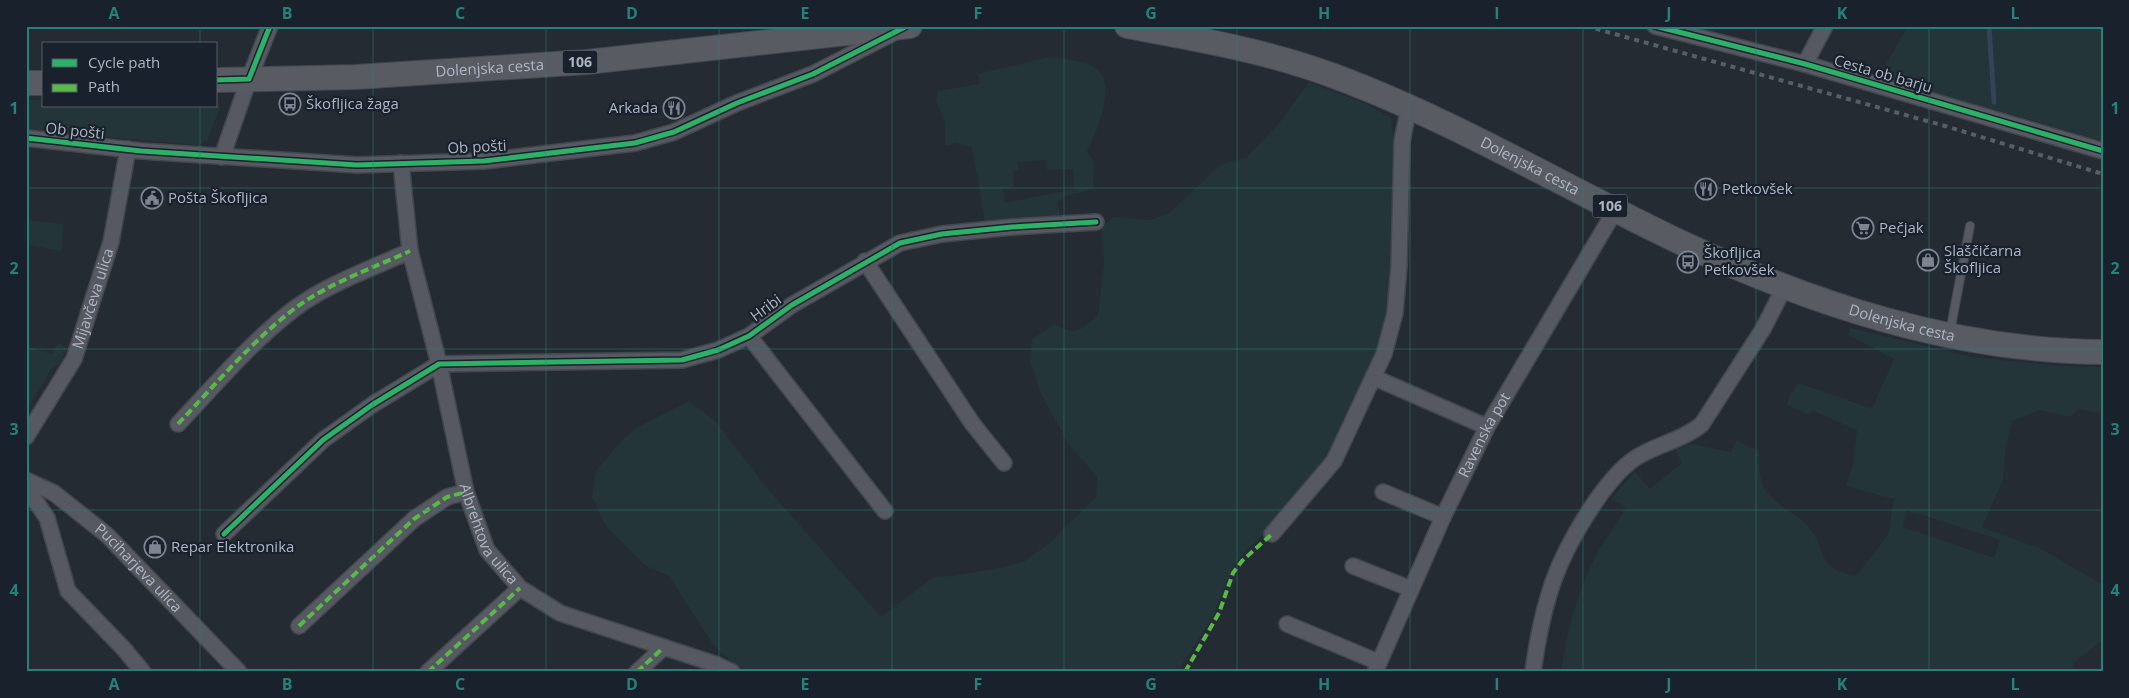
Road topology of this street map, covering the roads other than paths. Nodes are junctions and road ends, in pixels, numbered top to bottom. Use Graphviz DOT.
graph roads {
  1 [pos="270,26"];
  2 [pos="910,26"];
  3 [pos="1127,26"];
  4 [pos="1655,26"];
  5 [pos="1826,26"];
  6 [pos="905,27"];
  7 [pos="1704,33"];
  8 [pos="1805,64"];
  9 [pos="249,79"];
  10 [pos="218,80"];
  11 [pos="26,83"];
  12 [pos="42,83"];
  13 [pos="1409,108"];
  14 [pos="26,138"];
  15 [pos="128,149"];
  16 [pos="2103,151"];
  17 [pos="222,156"];
  18 [pos="401,163"];
  19 [pos="1616,209"];
  20 [pos="1096,222"];
  21 [pos="1970,226"];
  22 [pos="410,251"];
  23 [pos="865,261"];
  24 [pos="1785,286"];
  25 [pos="749,336"];
  26 [pos="1949,337"];
  27 [pos="2103,352"];
  28 [pos="439,364"];
  29 [pos="1373,378"];
  30 [pos="178,424"];
  31 [pos="1487,427"];
  32 [pos="26,437"];
  33 [pos="1004,463"];
  34 [pos="26,480"];
  35 [pos="26,487"];
  36 [pos="466,492"];
  37 [pos="1383,492"];
  38 [pos="885,511"];
  39 [pos="1443,517"];
  40 [pos="224,534"];
  41 [pos="1272,534"];
  42 [pos="1353,566"];
  43 [pos="520,588"];
  44 [pos="1411,589"];
  45 [pos="1286,624"];
  46 [pos="300,626"];
  47 [pos="663,648"];
  48 [pos="1377,667"];
  49 [pos="143,672"];
  50 [pos="239,672"];
  51 [pos="428,672"];
  52 [pos="637,672"];
  53 [pos="732,672"];
  54 [pos="1533,672"];
  1 -- 9 [label="street"];
  2 -- 6 [label="main road, Dolenjska cesta / 106"];
  3 -- 13 [label="main road, Dolenjska cesta / 106"];
  4 -- 7 [label="street, Cesta ob barju"];
  5 -- 8 [label="street, Cesta ob barju"];
  6 -- 9 [label="main road, Dolenjska cesta / 106"];
  6 -- 18 [label="street, Ob pošti"];
  7 -- 8 [label="street, Cesta ob barju"];
  8 -- 16 [label="street, Cesta ob barju"];
  9 -- 10 [label="main road, Dolenjska cesta / 106"];
  9 -- 17 [label="street"];
  11 -- 12 [label="main road"];
  13 -- 19 [label="main road, Dolenjska cesta / 106"];
  13 -- 29 [label="street"];
  14 -- 15 [label="street, Ob pošti"];
  15 -- 17 [label="street, Ob pošti"];
  15 -- 32 [label="street, Mijavčeva ulica"];
  17 -- 18 [label="street, Ob pošti"];
  18 -- 22 [label="street, Albrehtova ulica"];
  19 -- 24 [label="main road, Dolenjska cesta / 106"];
  19 -- 31 [label="street, Ravenska pot"];
  20 -- 23 [label="street, Hribi"];
  21 -- 26 [label="lane"];
  22 -- 28 [label="street, Albrehtova ulica"];
  22 -- 30 [label="street"];
  23 -- 25 [label="street, Hribi"];
  23 -- 33 [label="street"];
  24 -- 26 [label="main road, Dolenjska cesta / 106"];
  24 -- 54 [label="street"];
  25 -- 28 [label="street, Hribi"];
  25 -- 38 [label="street, Hribi"];
  26 -- 27 [label="main road, Dolenjska cesta / 106"];
  28 -- 36 [label="street, Albrehtova ulica"];
  28 -- 40 [label="street"];
  29 -- 31 [label="street"];
  29 -- 41 [label="street"];
  31 -- 39 [label="street, Ravenska pot"];
  34 -- 50 [label="street, Puciharjeva ulica"];
  35 -- 49 [label="street"];
  36 -- 43 [label="street, Albrehtova ulica"];
  36 -- 46 [label="street"];
  37 -- 39 [label="street"];
  39 -- 44 [label="street, Ravenska pot"];
  42 -- 44 [label="street"];
  43 -- 47 [label="street, Albrehtova ulica"];
  43 -- 51 [label="street"];
  44 -- 48 [label="street, Ravenska pot"];
  45 -- 48 [label="street"];
  47 -- 52 [label="street"];
  47 -- 53 [label="street, Albrehtova ulica"];
}
